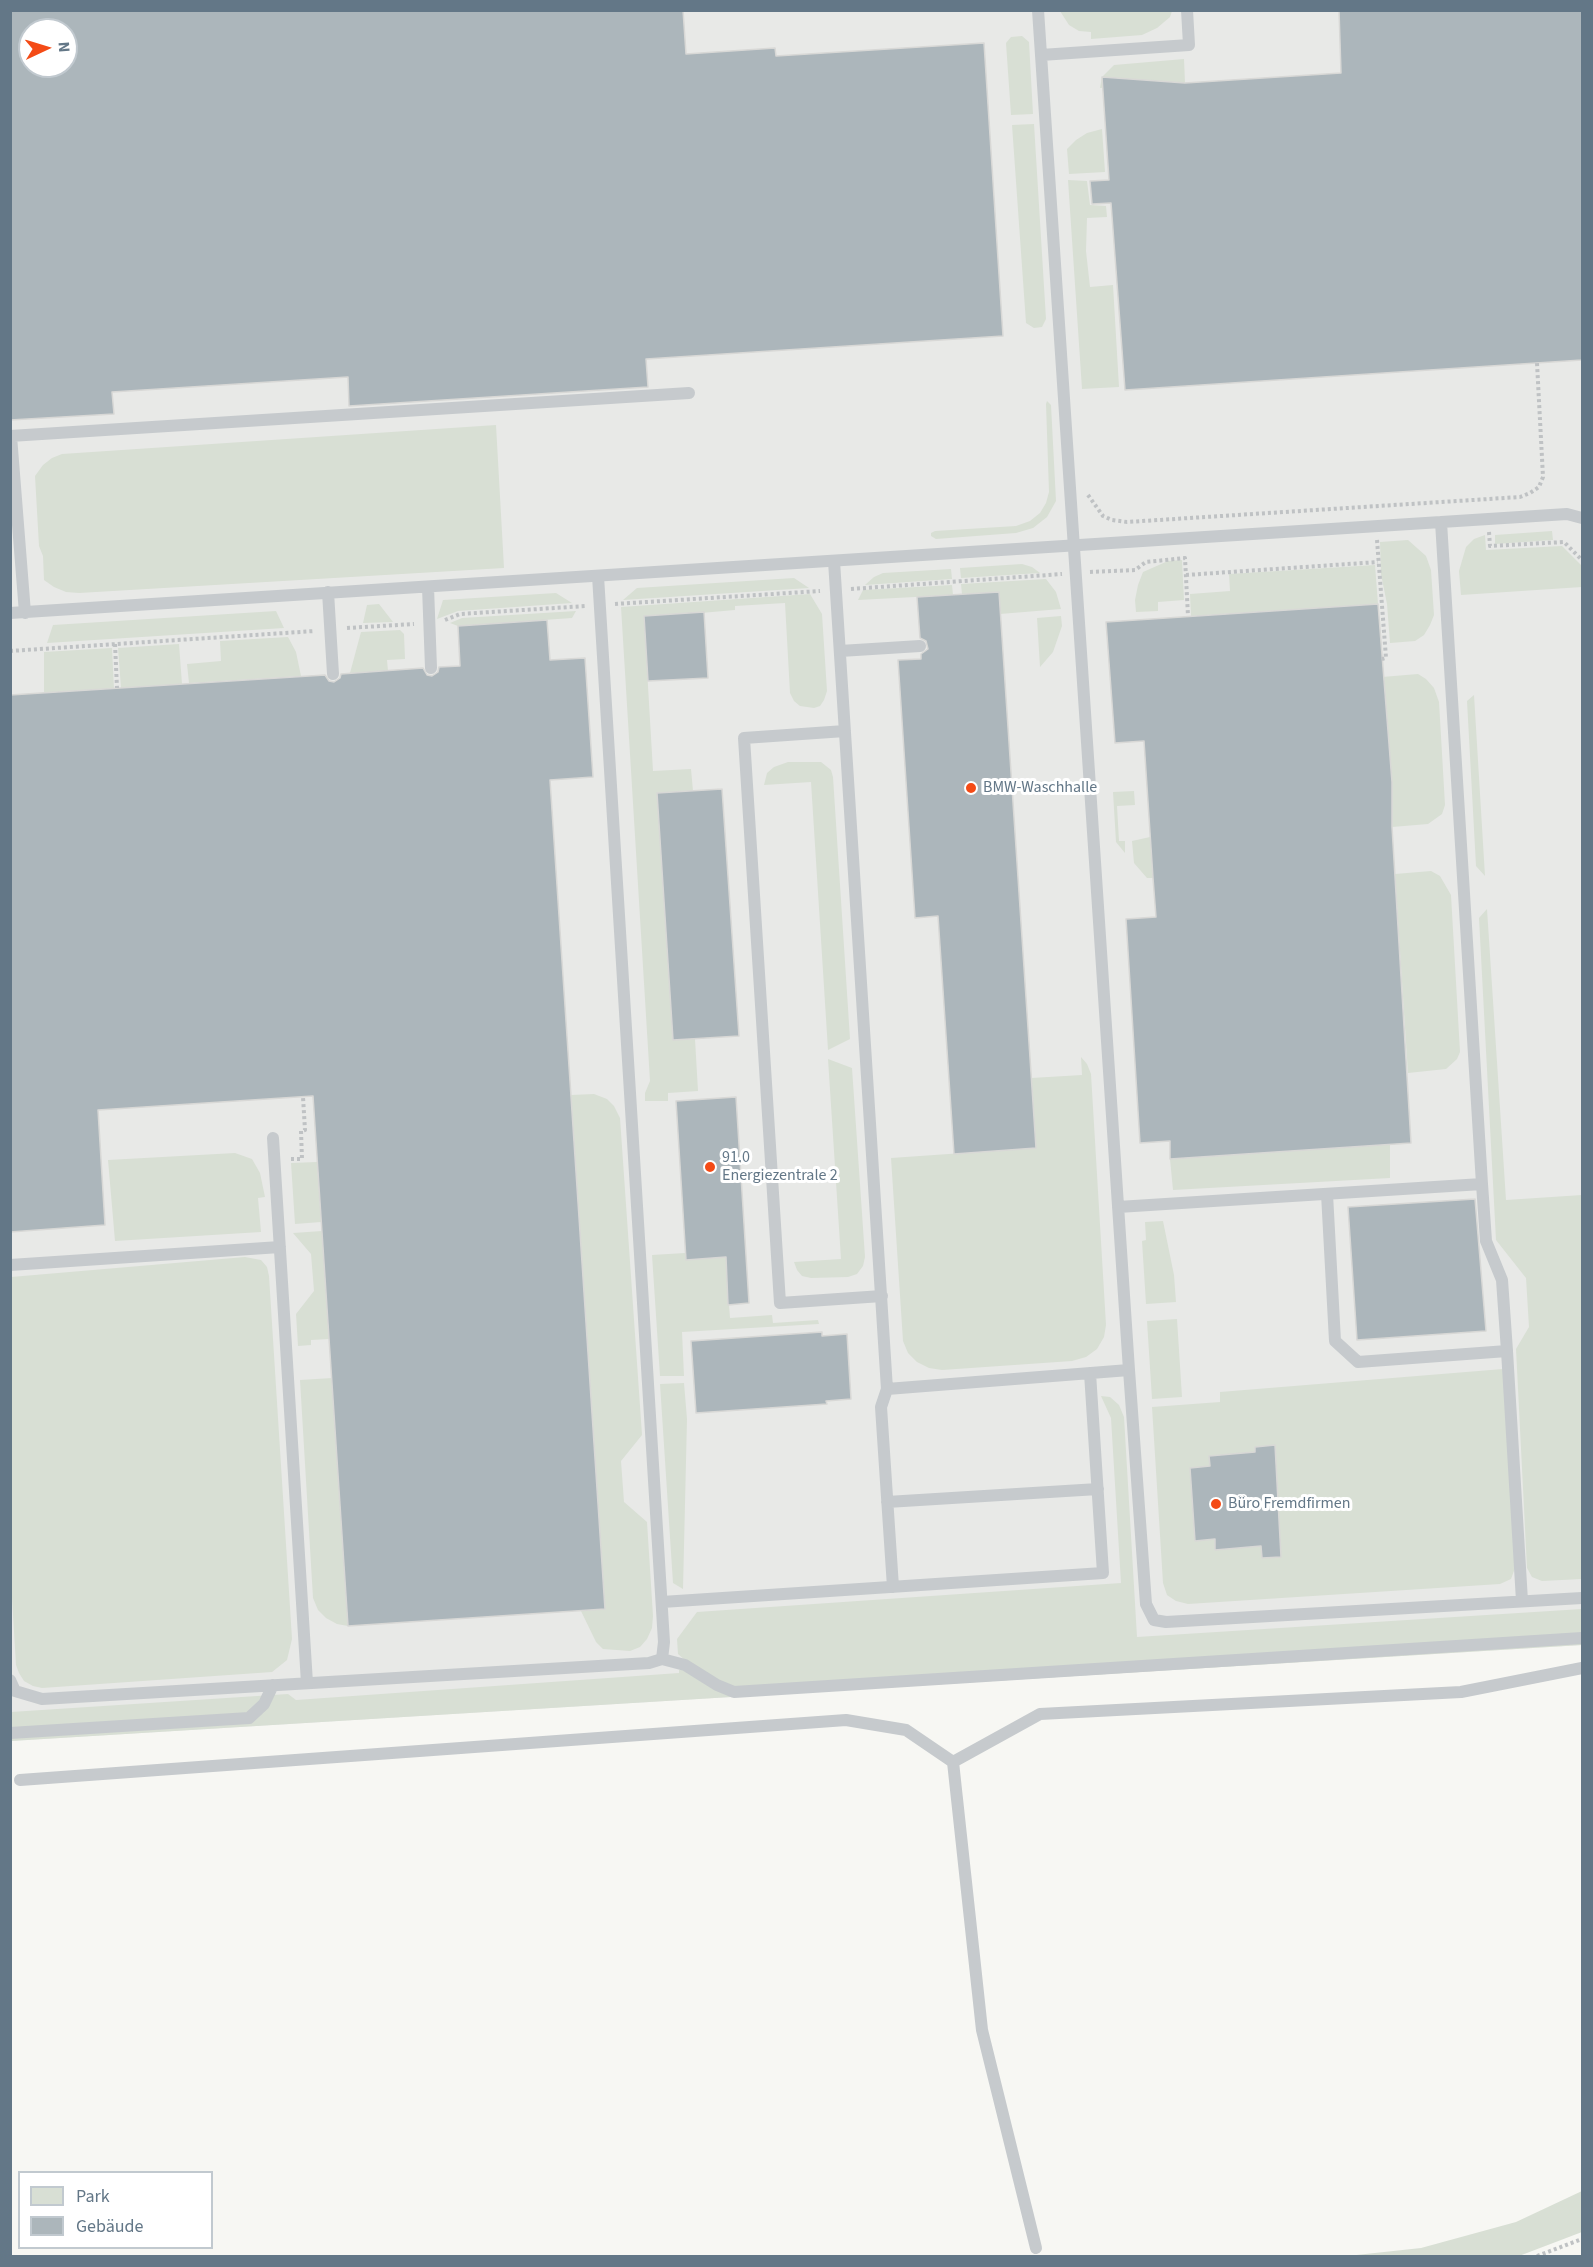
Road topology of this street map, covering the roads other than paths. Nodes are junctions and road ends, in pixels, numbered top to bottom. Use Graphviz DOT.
graph roads {
  1 [pos="1038,10"];
  2 [pos="1187,10"];
  3 [pos="1041,55"];
  4 [pos="690,393"];
  5 [pos="11,436"];
  6 [pos="1582,518"];
  7 [pos="1441,522"];
  8 [pos="1074,545"];
  9 [pos="834,561"];
  10 [pos="598,576"];
  11 [pos="428,587"];
  12 [pos="328,592"];
  13 [pos="25,613"];
  14 [pos="10,614"];
  15 [pos="920,646"];
  16 [pos="840,651"];
  17 [pos="432,668"];
  18 [pos="333,674"];
  19 [pos="845,731"];
  20 [pos="273,1138"];
  21 [pos="1482,1184"];
  22 [pos="1327,1194"];
  23 [pos="1118,1207"];
  24 [pos="280,1247"];
  25 [pos="10,1265"];
  26 [pos="882,1296"];
  27 [pos="1507,1351"];
  28 [pos="1129,1370"];
  29 [pos="1090,1373"];
  30 [pos="888,1389"];
  31 [pos="1098,1489"];
  32 [pos="887,1502"];
  33 [pos="893,1587"];
  34 [pos="1582,1598"];
  35 [pos="1522,1601"];
  36 [pos="662,1602"];
  37 [pos="1582,1638"];
  38 [pos="662,1659"];
  39 [pos="1582,1668"];
  40 [pos="10,1680"];
  41 [pos="307,1683"];
  42 [pos="273,1685"];
  43 [pos="10,1733"];
  44 [pos="953,1762"];
  45 [pos="20,1780"];
  46 [pos="1036,2254"];
  1 -- 3 [label="lane"];
  2 -- 3 [label="lane"];
  3 -- 8 [label="lane"];
  4 -- 5 [label="lane"];
  5 -- 13 [label="lane"];
  6 -- 7 [label="lane"];
  7 -- 8 [label="lane"];
  7 -- 21 [label="lane"];
  8 -- 9 [label="lane"];
  8 -- 23 [label="lane"];
  9 -- 10 [label="lane"];
  9 -- 16 [label="lane"];
  10 -- 11 [label="lane"];
  10 -- 36 [label="lane"];
  11 -- 12 [label="lane"];
  11 -- 17 [label="lane"];
  12 -- 13 [label="lane"];
  12 -- 18 [label="lane"];
  13 -- 14 [label="lane"];
  15 -- 16 [label="lane"];
  16 -- 19 [label="lane"];
  19 -- 26 [label="lane"];
  19 -- 26 [label="lane"];
  20 -- 24 [label="lane"];
  21 -- 22 [label="lane"];
  21 -- 27 [label="lane"];
  22 -- 23 [label="lane"];
  22 -- 27 [label="lane"];
  23 -- 28 [label="lane"];
  24 -- 25 [label="lane"];
  24 -- 41 [label="lane"];
  26 -- 30 [label="lane"];
  27 -- 35 [label="lane"];
  28 -- 29 [label="lane"];
  28 -- 35 [label="lane"];
  29 -- 30 [label="lane"];
  29 -- 31 [label="lane"];
  30 -- 32 [label="lane"];
  31 -- 32 [label="lane"];
  31 -- 33 [label="lane"];
  32 -- 33 [label="lane"];
  33 -- 36 [label="lane"];
  34 -- 35 [label="lane"];
  36 -- 38 [label="lane"];
  37 -- 38 [label="lane"];
  38 -- 41 [label="lane"];
  39 -- 44 [label="lane"];
  40 -- 42 [label="lane"];
  41 -- 42 [label="lane"];
  42 -- 43 [label="lane"];
  44 -- 45 [label="lane"];
  44 -- 46 [label="lane"];
}
